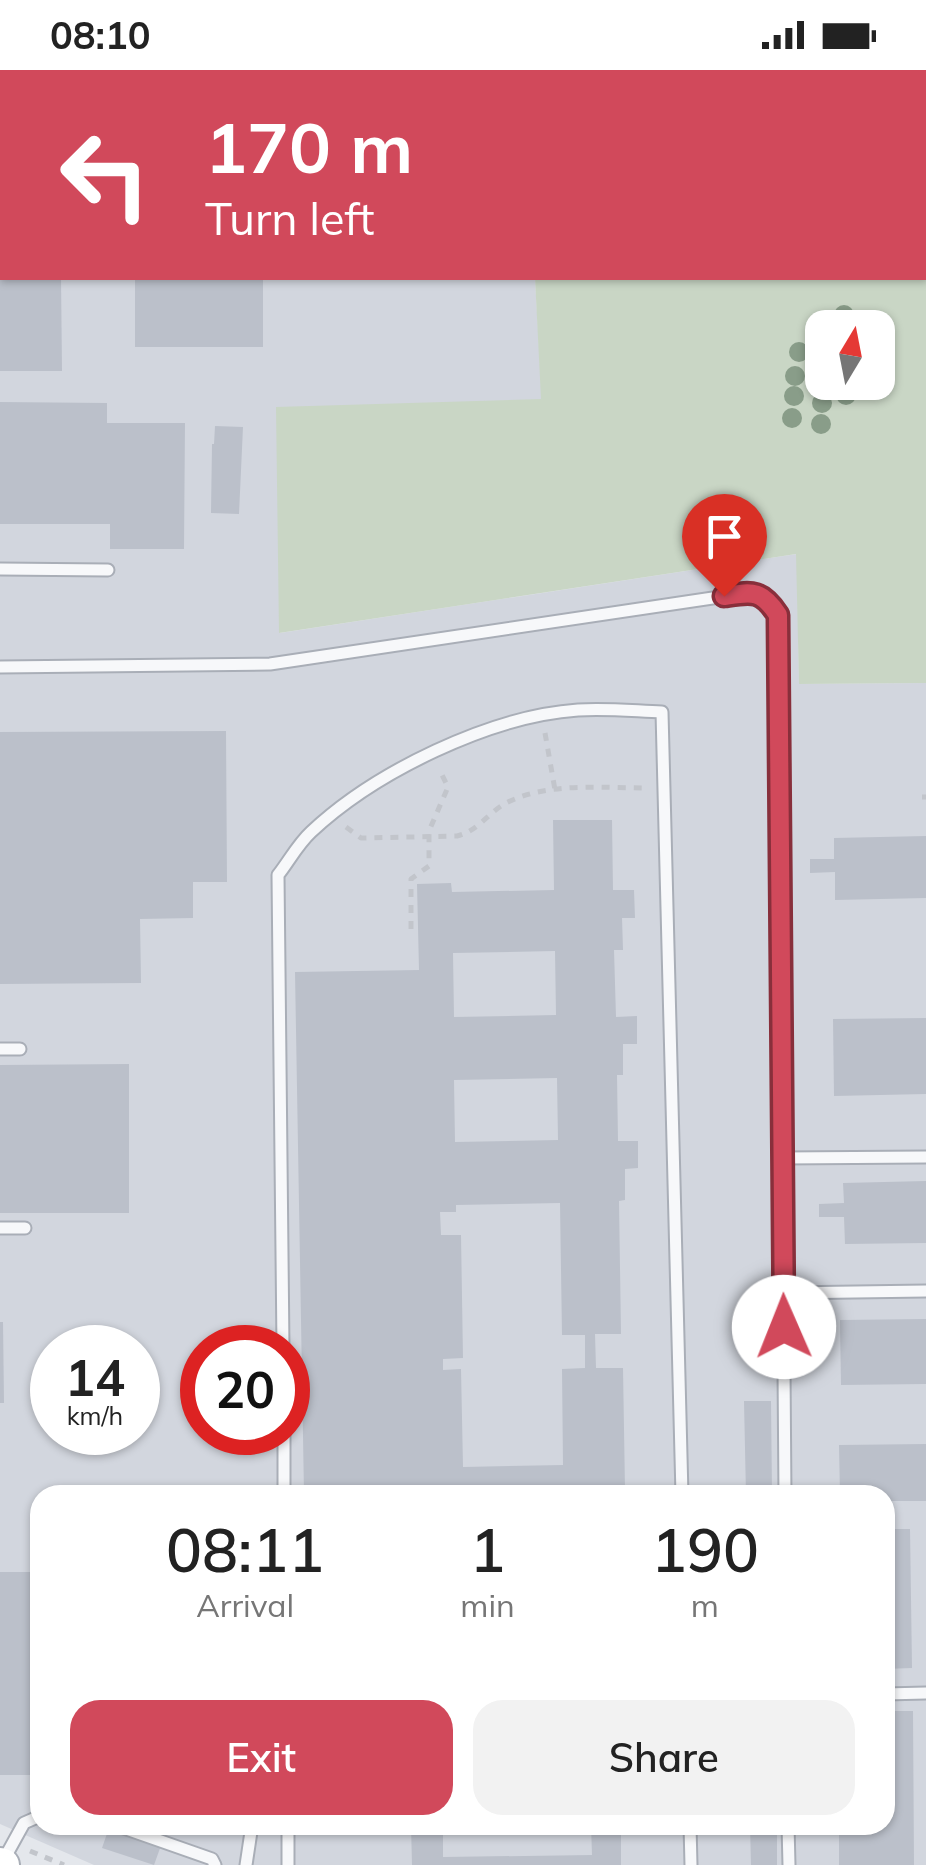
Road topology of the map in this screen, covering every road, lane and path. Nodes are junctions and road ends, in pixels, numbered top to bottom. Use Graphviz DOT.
graph roads {
  1 [pos="0,569"];
  2 [pos="108,570"];
  3 [pos="0,667"];
  4 [pos="542,716"];
  5 [pos="431,753"];
  6 [pos="664,787"];
  7 [pos="555,790"];
  8 [pos="334,814"];
  9 [pos="429,837"];
  10 [pos="410,928"];
  11 [pos="0,1049"];
  12 [pos="20,1049"];
  13 [pos="926,1156"];
  14 [pos="782,1158"];
  15 [pos="0,1228"];
  16 [pos="25,1228"];
  17 [pos="926,1291"];
  18 [pos="784,1293"];
  19 [pos="283,1325"];
  20 [pos="284,1455"];
  21 [pos="284,1485"];
  22 [pos="682,1485"];
  23 [pos="784,1485"];
  24 [pos="926,1693"];
  25 [pos="895,1694"];
  26 [pos="30,1820"];
  27 [pos="144,1835"];
  28 [pos="250,1835"];
  29 [pos="288,1835"];
  30 [pos="690,1835"];
  31 [pos="788,1835"];
  32 [pos="2,1864"];
  33 [pos="216,1865"];
  34 [pos="246,1865"];
  35 [pos="288,1865"];
  36 [pos="691,1865"];
  37 [pos="789,1865"];
  1 -- 2 [label="lane"];
  3 -- 14 [label="lane"];
  4 -- 5 [label="lane"];
  4 -- 6 [label="lane"];
  4 -- 7 [label="path"];
  5 -- 8 [label="lane"];
  5 -- 9 [label="path"];
  6 -- 7 [label="path"];
  6 -- 22 [label="lane"];
  7 -- 9 [label="path"];
  8 -- 9 [label="path"];
  8 -- 19 [label="lane"];
  9 -- 10 [label="path"];
  11 -- 12 [label="lane"];
  13 -- 14 [label="lane"];
  14 -- 18 [label="lane"];
  15 -- 16 [label="lane"];
  17 -- 18 [label="lane"];
  18 -- 23 [label="lane"];
  20 -- 21 [label="lane"];
  24 -- 25 [label="lane"];
  26 -- 32 [label="lane"];
  27 -- 33 [label="lane"];
  28 -- 34 [label="lane"];
  29 -- 35 [label="lane"];
  30 -- 36 [label="lane"];
  31 -- 37 [label="lane"];
}
